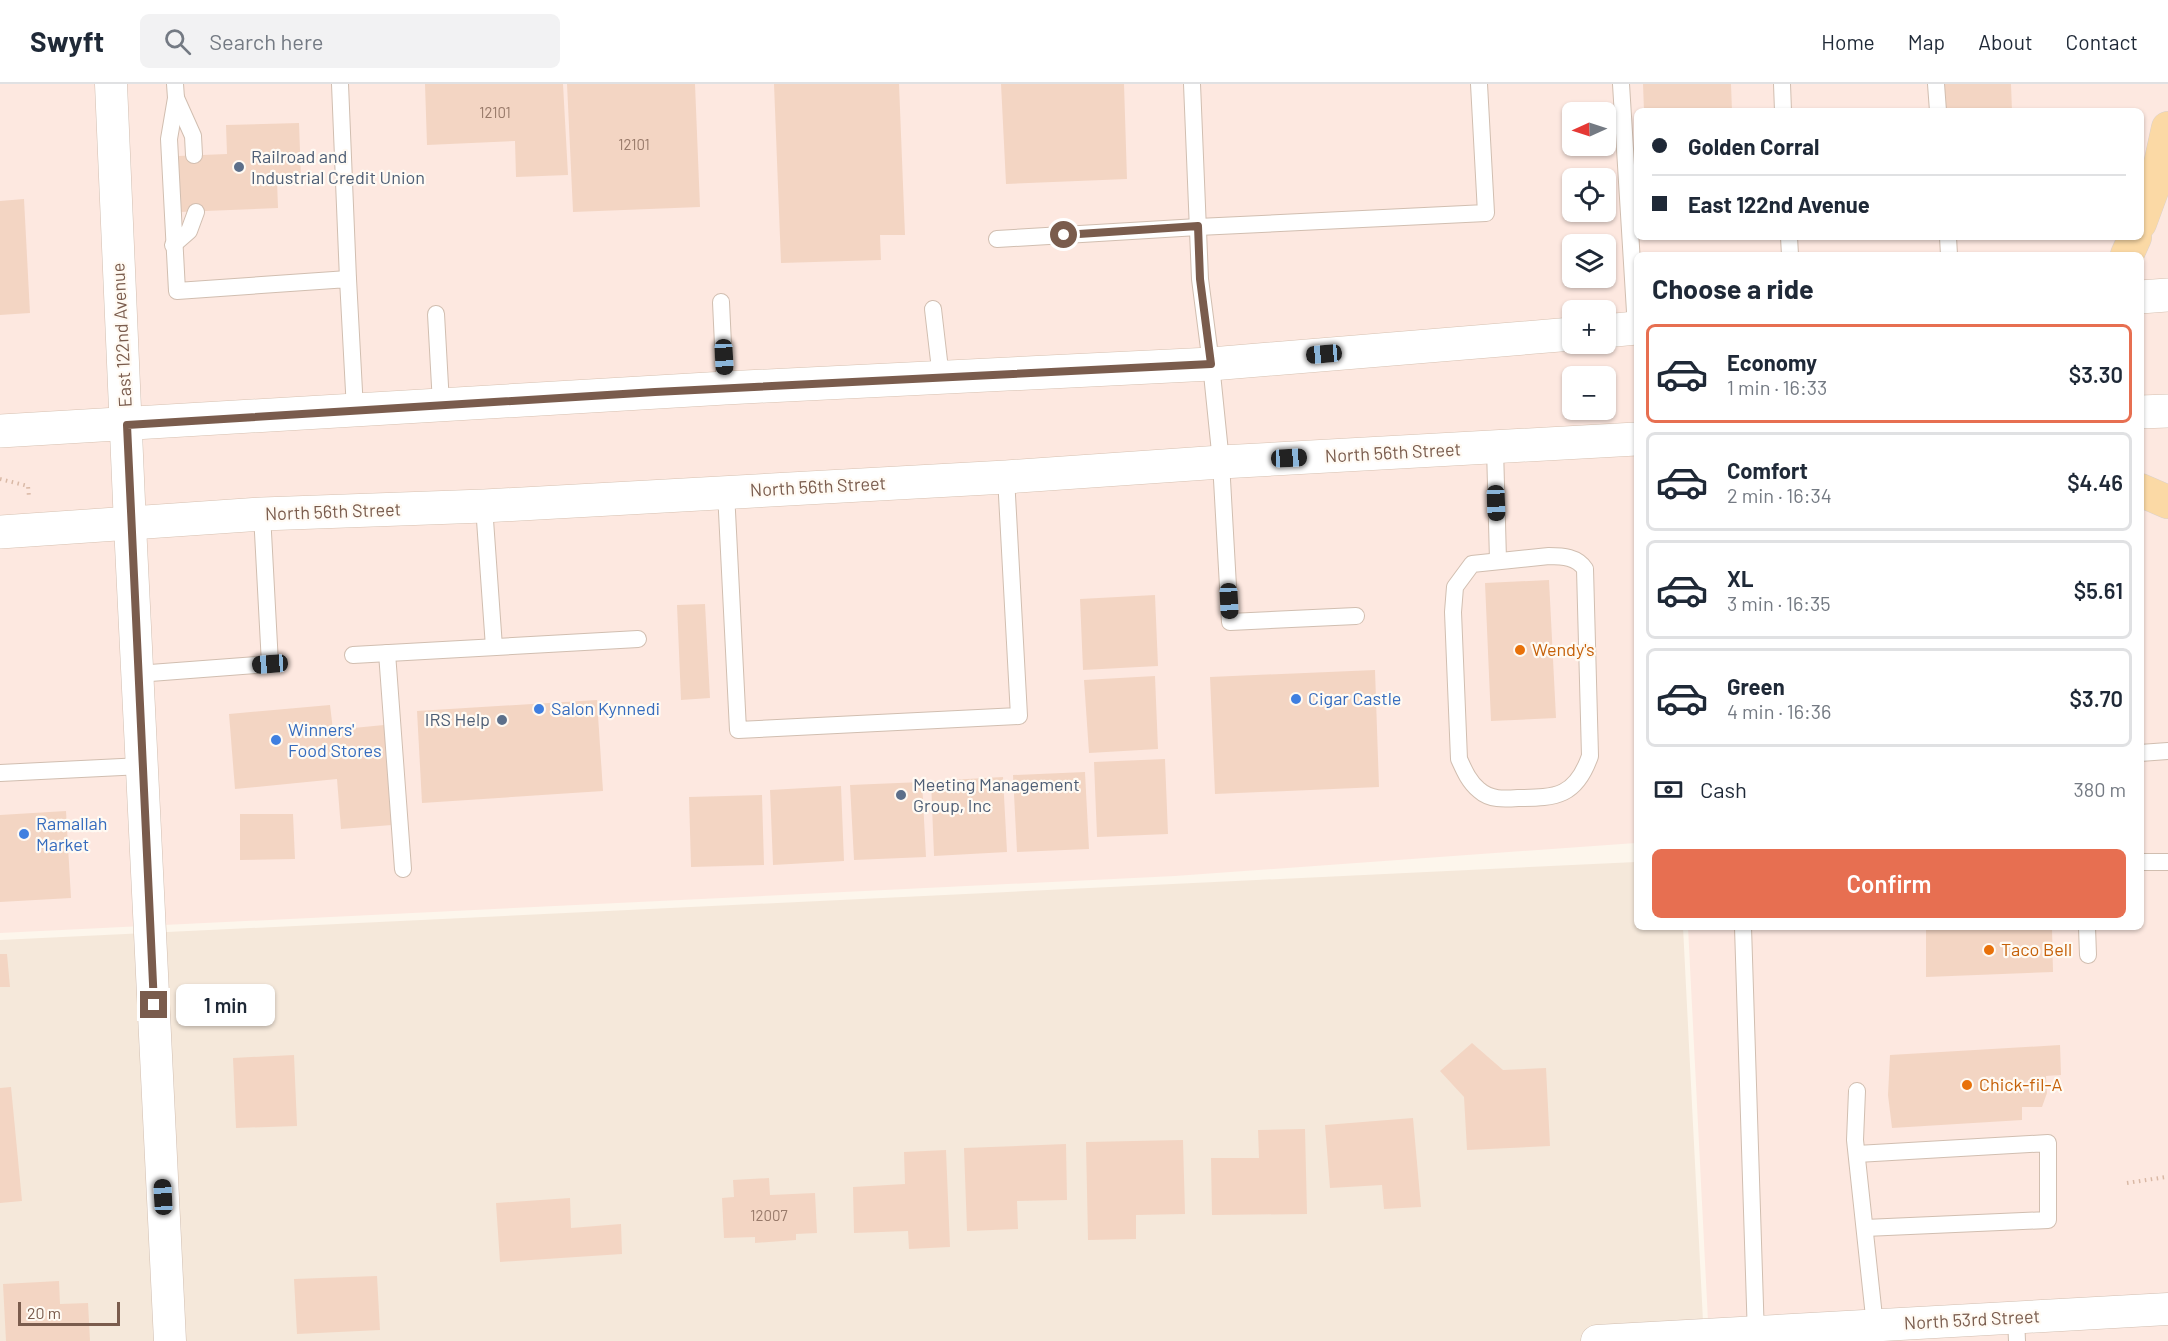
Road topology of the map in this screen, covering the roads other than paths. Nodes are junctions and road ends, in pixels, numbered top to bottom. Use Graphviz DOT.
graph roads {
  1 [pos="111,84"];
  2 [pos="340,84"];
  3 [pos="1192,84"];
  4 [pos="1479,84"];
  5 [pos="1621,84"];
  6 [pos="1782,84"];
  7 [pos="1936,84"];
  8 [pos="175,91"];
  9 [pos="1783,108"];
  10 [pos="1938,108"];
  11 [pos="2168,128"];
  12 [pos="194,155"];
  13 [pos="196,212"];
  14 [pos="2144,212"];
  15 [pos="1198,226"];
  16 [pos="997,238"];
  17 [pos="173,245"];
  18 [pos="348,279"];
  19 [pos="2168,295"];
  20 [pos="2144,297"];
  21 [pos="1634,301"];
  22 [pos="721,302"];
  23 [pos="933,309"];
  24 [pos="436,314"];
  25 [pos="1634,328"];
  26 [pos="1616,330"];
  27 [pos="1562,335"];
  28 [pos="1211,364"];
  29 [pos="941,378"];
  30 [pos="725,388"];
  31 [pos="441,404"];
  32 [pos="355,410"];
  33 [pos="2168,411"];
  34 [pos="2144,412"];
  35 [pos="127,425"];
  36 [pos="0,431"];
  37 [pos="1634,439"];
  38 [pos="1494,448"];
  39 [pos="1221,462"];
  40 [pos="1006,477"];
  41 [pos="726,492"];
  42 [pos="2144,492"];
  43 [pos="2168,502"];
  44 [pos="484,506"];
  45 [pos="262,514"];
  46 [pos="130,525"];
  47 [pos="0,532"];
  48 [pos="1498,560"];
  49 [pos="1356,616"];
  50 [pos="638,639"];
  51 [pos="494,647"];
  52 [pos="387,653"];
  53 [pos="353,655"];
  54 [pos="137,674"];
  55 [pos="2168,751"];
  56 [pos="2144,753"];
  57 [pos="142,766"];
  58 [pos="0,772"];
  59 [pos="2144,862"];
  60 [pos="2168,862"];
  61 [pos="402,869"];
  62 [pos="1743,930"];
  63 [pos="2087,930"];
  64 [pos="2088,955"];
  65 [pos="1857,1091"];
  66 [pos="1857,1154"];
  67 [pos="1865,1228"];
  68 [pos="2168,1309"];
  69 [pos="1875,1326"];
  70 [pos="2016,1330"];
  71 [pos="1756,1337"];
  72 [pos="170,1341"];
  73 [pos="1597,1341"];
  1 -- 35 [label="street, East 122nd Avenue"];
  2 -- 18 [label="lane"];
  3 -- 15 [label="lane"];
  4 -- 15 [label="lane"];
  5 -- 21 [label="lane"];
  6 -- 9 [label="lane"];
  7 -- 10 [label="lane"];
  8 -- 12 [label="lane"];
  8 -- 17 [label="lane"];
  11 -- 14 [label="main road"];
  13 -- 17 [label="lane"];
  15 -- 16 [label="lane"];
  15 -- 28 [label="lane"];
  17 -- 18 [label="lane"];
  18 -- 32 [label="lane"];
  19 -- 20 [label="main road"];
  22 -- 30 [label="lane"];
  23 -- 29 [label="lane"];
  24 -- 31 [label="lane"];
  25 -- 26 [label="main road"];
  27 -- 28 [label="main road"];
  28 -- 29 [label="main road"];
  28 -- 39 [label="lane"];
  29 -- 30 [label="main road"];
  30 -- 31 [label="main road"];
  31 -- 32 [label="main road"];
  32 -- 35 [label="main road"];
  33 -- 34 [label="main road"];
  35 -- 36 [label="main road"];
  35 -- 46 [label="street, East 122nd Avenue"];
  37 -- 38 [label="main road, North 56th Street"];
  38 -- 39 [label="main road, North 56th Street"];
  38 -- 48 [label="lane"];
  39 -- 40 [label="main road, North 56th Street"];
  39 -- 49 [label="lane"];
  40 -- 41 [label="main road, North 56th Street"];
  40 -- 41 [label="lane"];
  41 -- 44 [label="main road, North 56th Street"];
  42 -- 43 [label="main road"];
  44 -- 45 [label="main road, North 56th Street"];
  44 -- 51 [label="lane"];
  45 -- 46 [label="main road, North 56th Street"];
  45 -- 54 [label="lane"];
  46 -- 47 [label="main road, North 56th Street"];
  46 -- 54 [label="street, East 122nd Avenue"];
  48 -- 48 [label="lane"];
  50 -- 51 [label="lane"];
  51 -- 52 [label="lane"];
  52 -- 53 [label="lane"];
  52 -- 61 [label="lane"];
  54 -- 57 [label="street, East 122nd Avenue"];
  55 -- 56 [label="lane"];
  57 -- 58 [label="lane"];
  57 -- 72 [label="street, East 122nd Avenue"];
  59 -- 60 [label="lane"];
  62 -- 71 [label="lane"];
  63 -- 64 [label="lane"];
  65 -- 66 [label="lane"];
  66 -- 67 [label="lane"];
  66 -- 67 [label="lane"];
  67 -- 69 [label="lane"];
  68 -- 70 [label="street, North 53rd Street"];
  69 -- 70 [label="street, North 53rd Street"];
  69 -- 71 [label="street, North 53rd Street"];
  71 -- 73 [label="street, North 53rd Street"];
}
